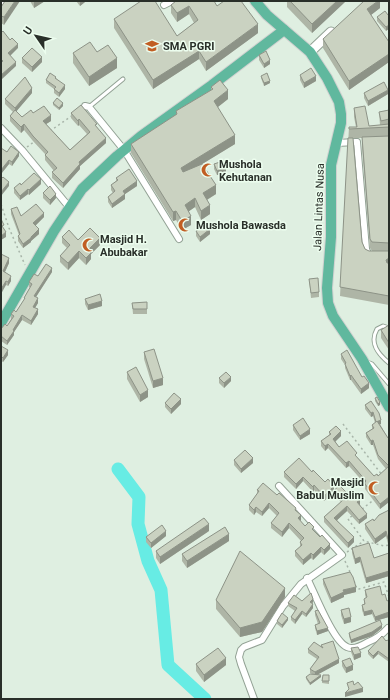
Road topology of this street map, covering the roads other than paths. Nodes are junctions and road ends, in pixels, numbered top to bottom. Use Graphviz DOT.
graph roads {
  1 [pos="4,1"];
  2 [pos="172,1"];
  3 [pos="255,1"];
  4 [pos="1,5"];
  5 [pos="164,6"];
  6 [pos="337,27"];
  7 [pos="284,30"];
  8 [pos="310,52"];
  9 [pos="123,79"];
  10 [pos="87,106"];
  11 [pos="1,128"];
  12 [pos="357,142"];
  13 [pos="365,142"];
  14 [pos="337,143"];
  15 [pos="124,150"];
  16 [pos="69,207"];
  17 [pos="179,239"];
  18 [pos="376,256"];
  19 [pos="1,323"];
  20 [pos="389,328"];
  21 [pos="362,359"];
  22 [pos="389,363"];
  23 [pos="389,384"];
  24 [pos="389,407"];
  25 [pos="279,486"];
  26 [pos="307,578"];
  27 [pos="388,628"];
  28 [pos="254,699"];
  1 -- 4 [label="street"];
  2 -- 5 [label="street"];
  3 -- 7 [label="highway, Jalan Lintas Nusa"];
  6 -- 8 [label="main road"];
  7 -- 8 [label="highway, Jalan Lintas Nusa"];
  7 -- 15 [label="highway"];
  8 -- 14 [label="highway, Jalan Lintas Nusa"];
  9 -- 10 [label="lane"];
  10 -- 15 [label="street"];
  11 -- 16 [label="street"];
  12 -- 13 [label="street"];
  12 -- 14 [label="street"];
  12 -- 18 [label="street"];
  14 -- 21 [label="highway, Jalan Lintas Nusa"];
  15 -- 16 [label="highway"];
  15 -- 17 [label="street"];
  16 -- 19 [label="highway"];
  20 -- 22 [label="lane"];
  21 -- 23 [label="lane"];
  21 -- 24 [label="highway, Jalan Lintas Nusa"];
  25 -- 26 [label="street"];
  26 -- 27 [label="street"];
  26 -- 28 [label="street"];
}
